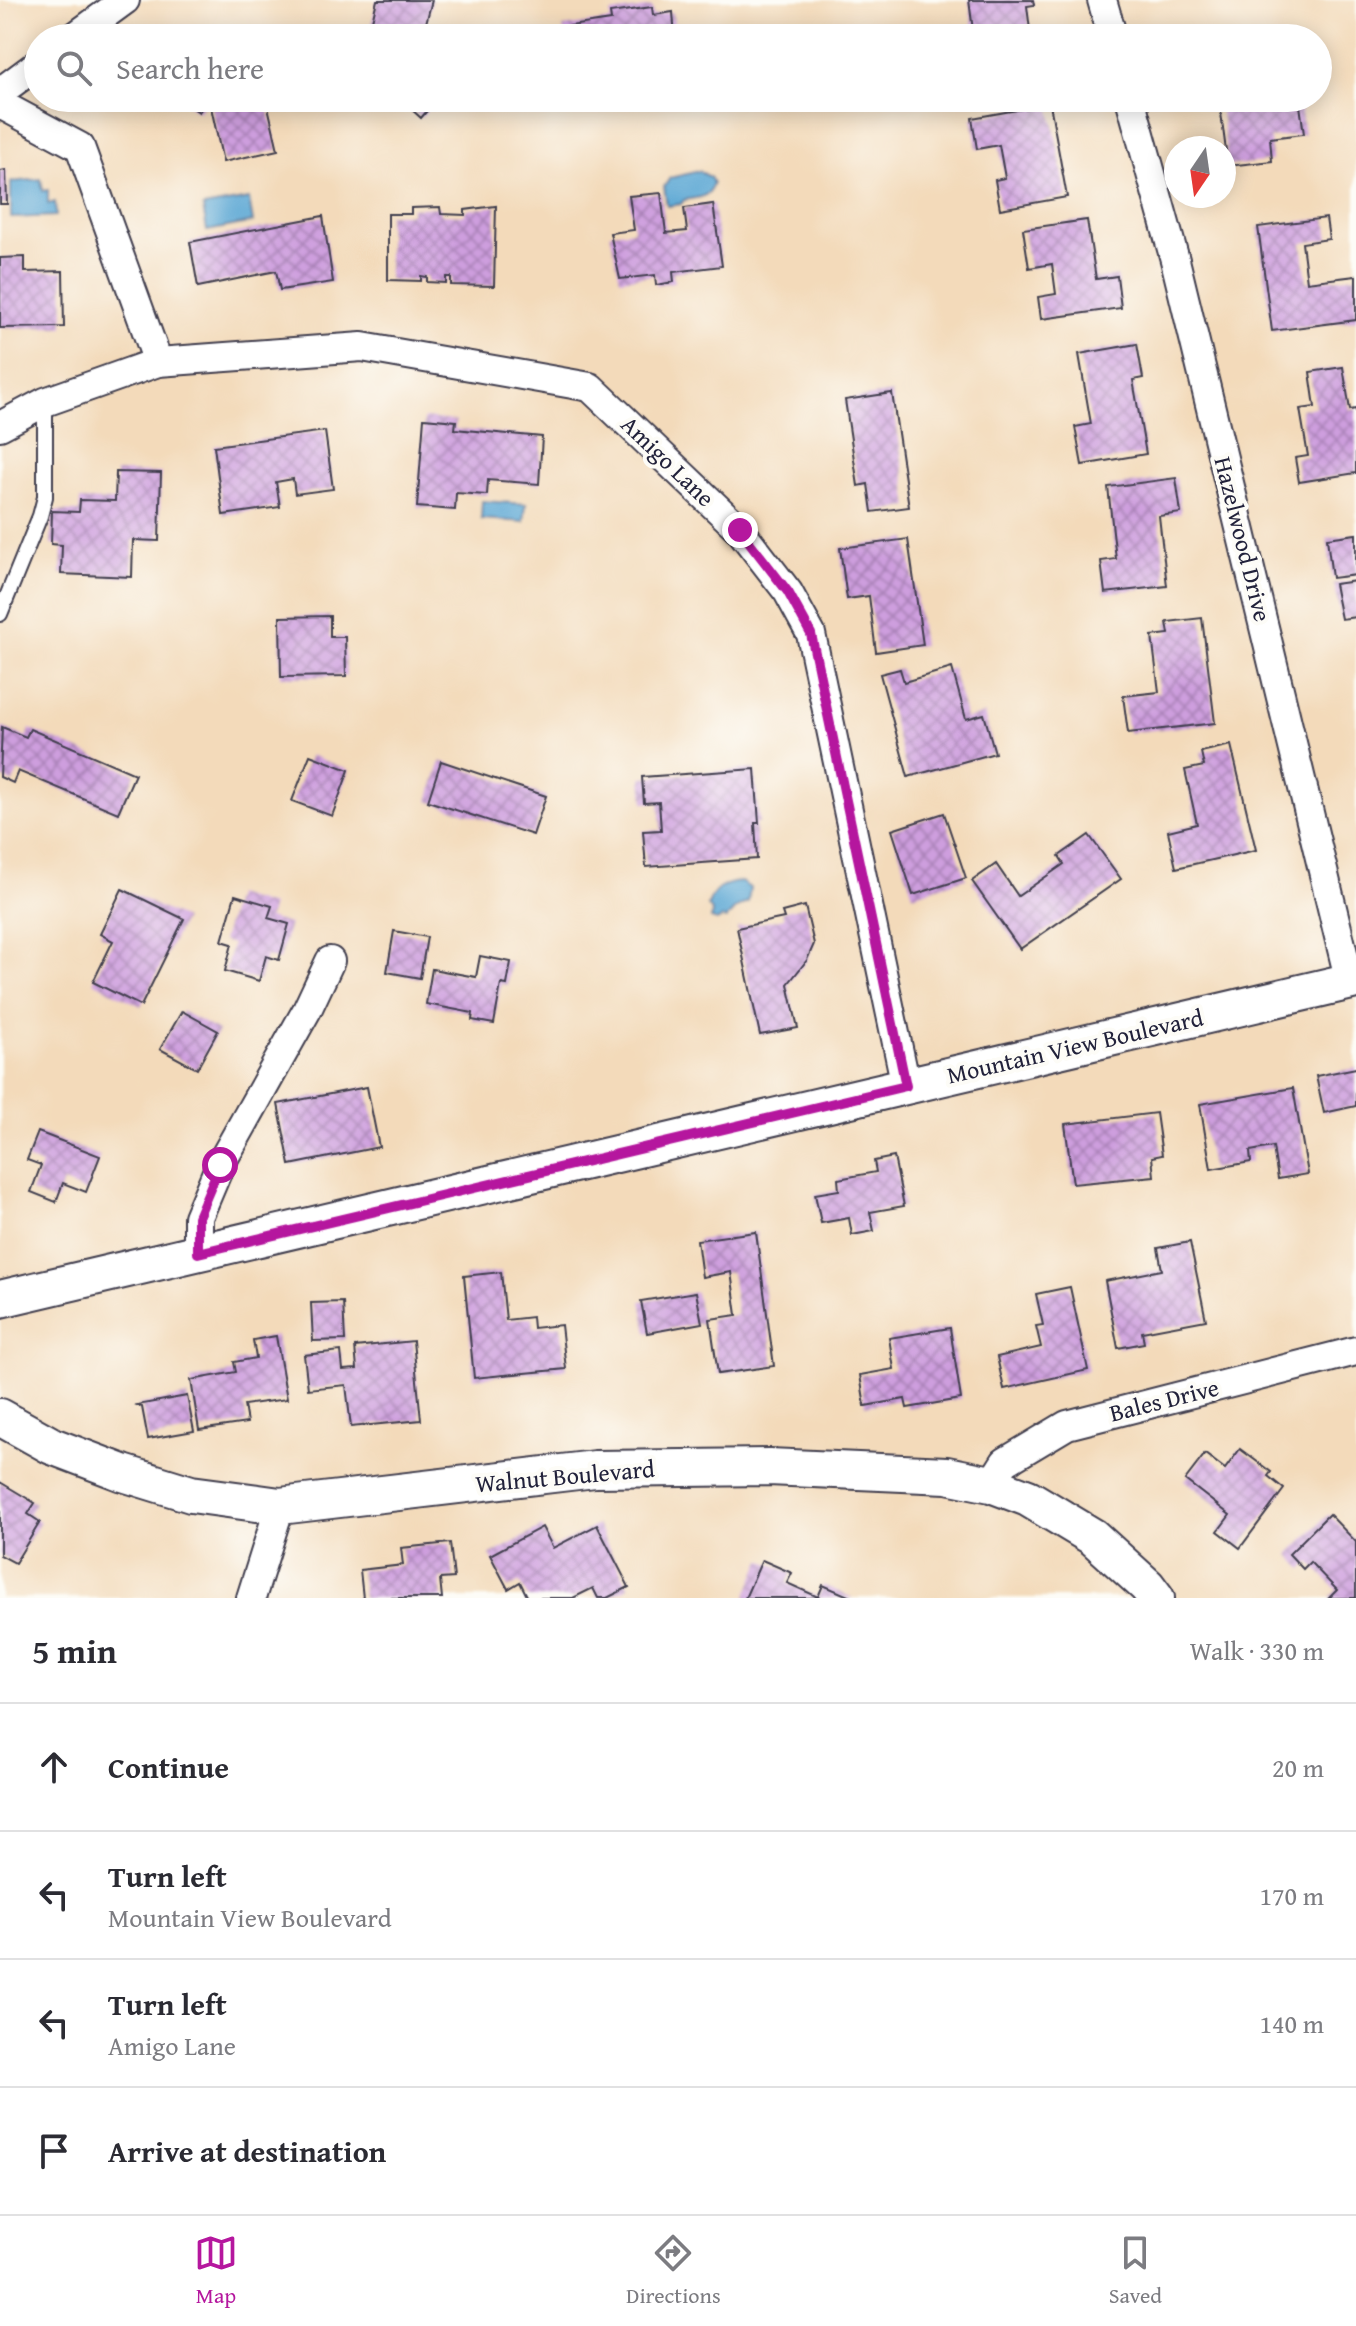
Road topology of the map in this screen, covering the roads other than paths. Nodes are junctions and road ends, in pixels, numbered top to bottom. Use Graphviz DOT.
graph roads {
  1 [pos="125,0"];
  2 [pos="1102,0"];
  3 [pos="92,24"];
  4 [pos="1109,24"];
  5 [pos="24,74"];
  6 [pos="0,92"];
  7 [pos="0,104"];
  8 [pos="1134,112"];
  9 [pos="158,362"];
  10 [pos="45,402"];
  11 [pos="0,426"];
  12 [pos="0,614"];
  13 [pos="330,961"];
  14 [pos="1353,981"];
  15 [pos="906,1086"];
  16 [pos="198,1253"];
  17 [pos="0,1299"];
  18 [pos="1356,1351"];
  19 [pos="0,1417"];
  20 [pos="991,1484"];
  21 [pos="280,1506"];
  22 [pos="251,1598"];
  23 [pos="1156,1598"];
  1 -- 3 [label="street"];
  2 -- 4 [label="street"];
  5 -- 6 [label="street"];
  7 -- 9 [label="street"];
  8 -- 14 [label="street, Hazelwood Drive"];
  9 -- 10 [label="street, Amigo Lane"];
  9 -- 15 [label="street, Amigo Lane"];
  10 -- 11 [label="street, Amigo Lane"];
  10 -- 12 [label="lane"];
  13 -- 16 [label="street"];
  14 -- 15 [label="street, Mountain View Boulevard"];
  15 -- 16 [label="street, Mountain View Boulevard"];
  16 -- 17 [label="street, Mountain View Boulevard"];
  18 -- 20 [label="street, Bales Drive"];
  19 -- 21 [label="street, Walnut Boulevard"];
  20 -- 21 [label="street, Walnut Boulevard"];
  20 -- 23 [label="street, Walnut Boulevard"];
  21 -- 22 [label="street"];
}
